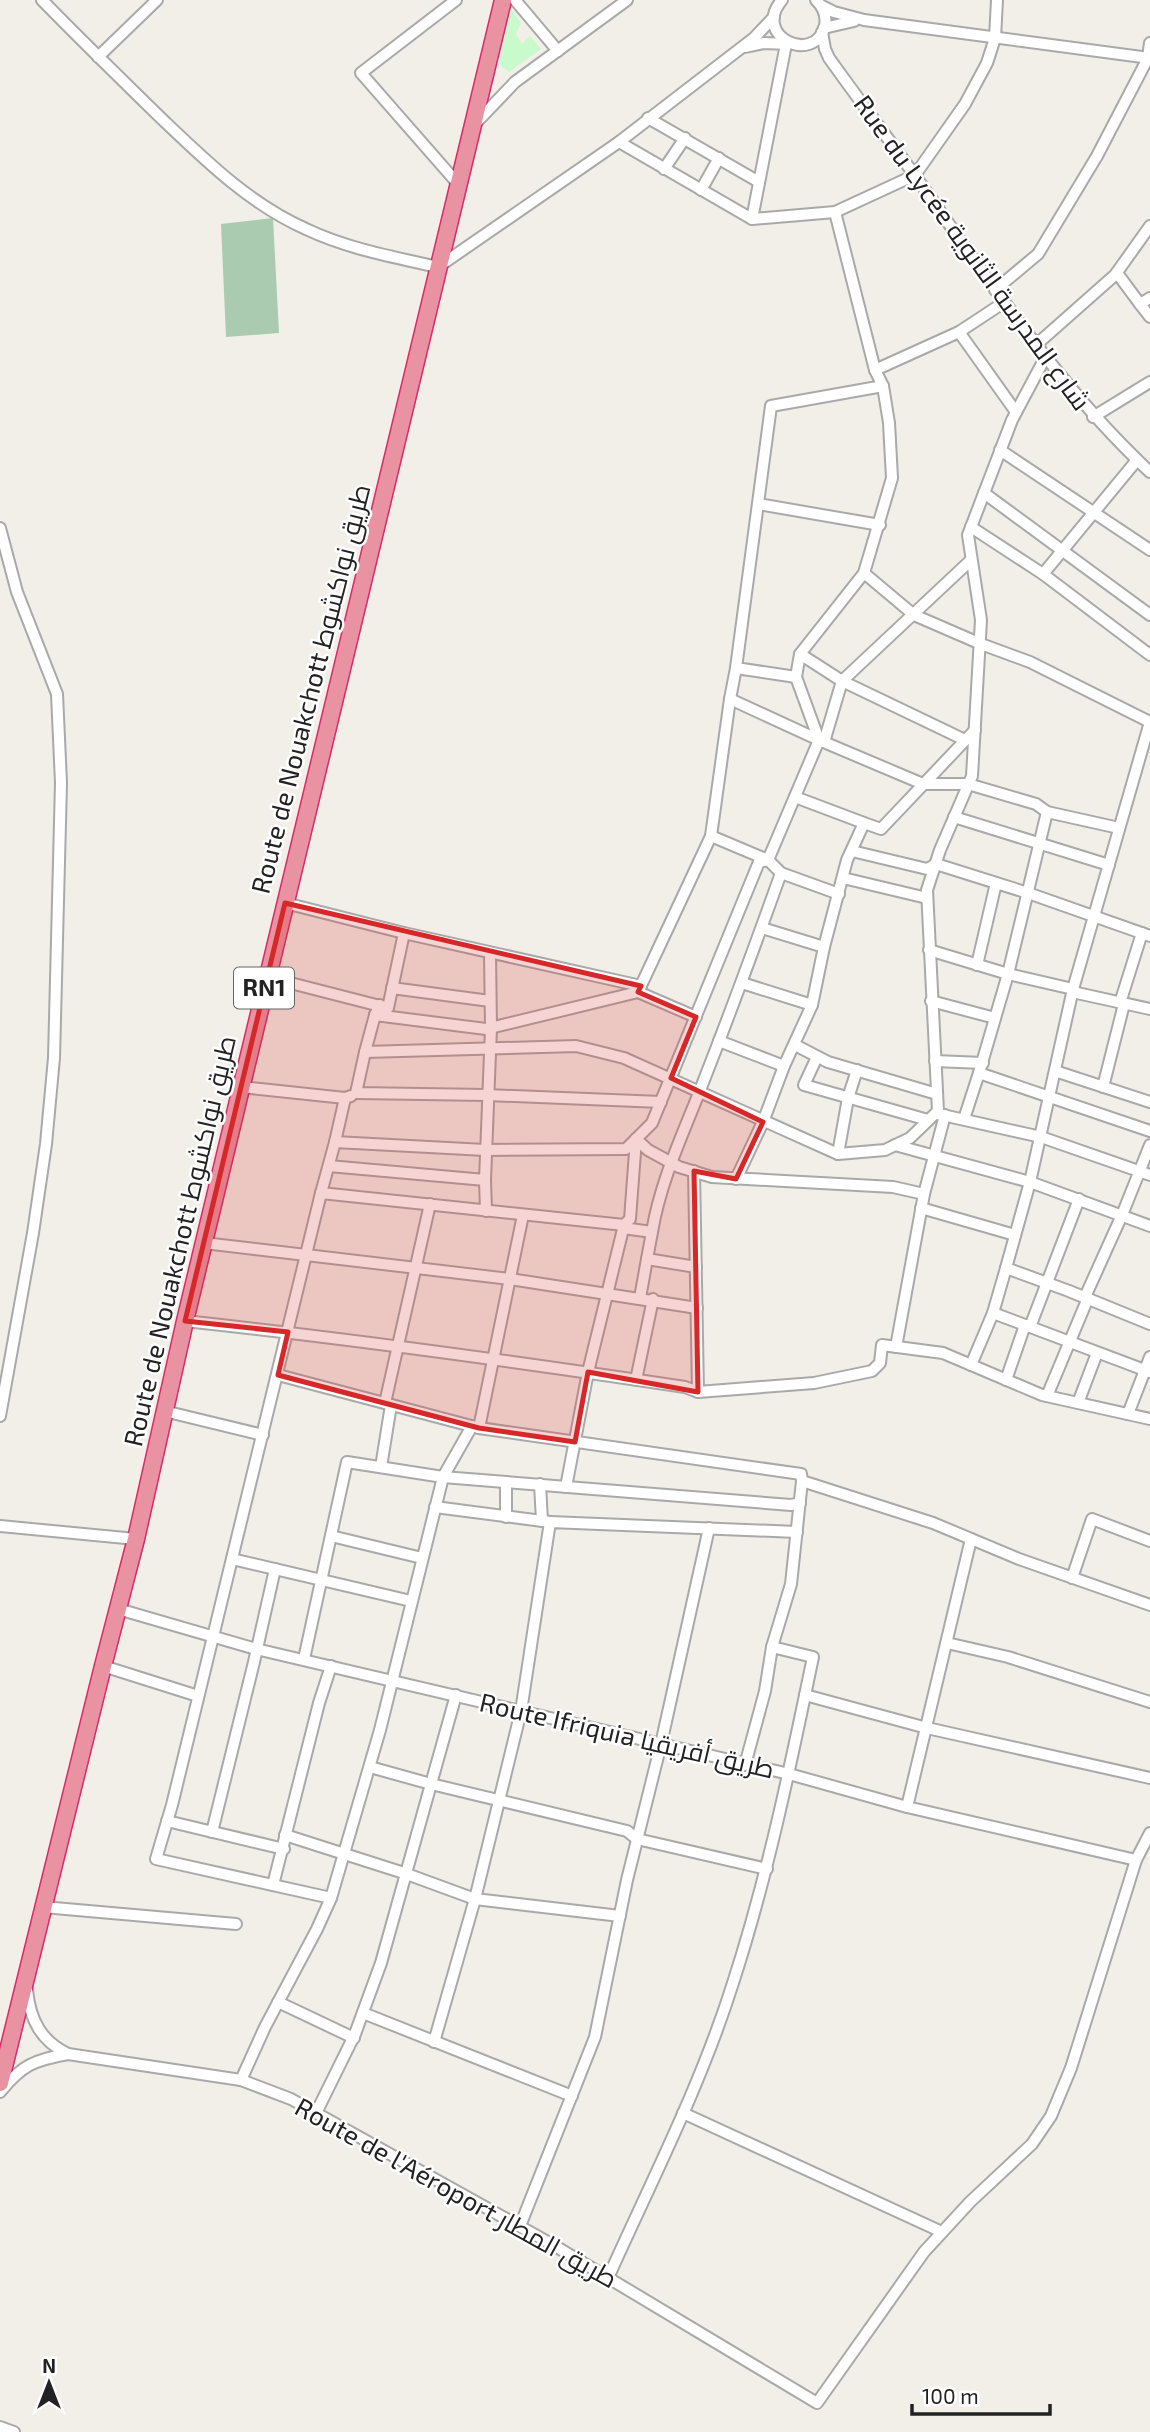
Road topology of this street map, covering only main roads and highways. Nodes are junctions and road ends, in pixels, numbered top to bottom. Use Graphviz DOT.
graph roads {
  1 [pos="503,0"];
  2 [pos="0,2083"];
  1 -- 2 [label="highway, Route de Nouakchott طريق نواكشوط / RN1"];
}
